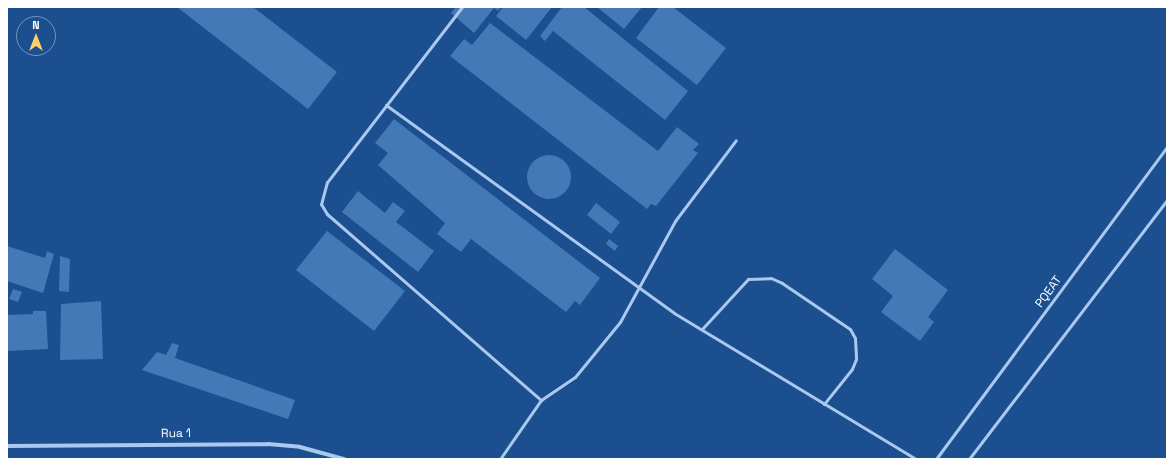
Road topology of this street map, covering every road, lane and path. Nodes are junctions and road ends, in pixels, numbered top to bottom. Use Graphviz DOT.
graph roads {
  1 [pos="462,7"];
  2 [pos="386,105"];
  3 [pos="736,140"];
  4 [pos="1167,147"];
  5 [pos="1167,200"];
  6 [pos="637,287"];
  7 [pos="702,330"];
  8 [pos="541,400"];
  9 [pos="824,404"];
  10 [pos="7,446"];
  11 [pos="344,459"];
  12 [pos="500,459"];
  13 [pos="916,459"];
  14 [pos="936,459"];
  15 [pos="969,459"];
  1 -- 2 [label="lane"];
  2 -- 6 [label="lane"];
  2 -- 8 [label="lane"];
  3 -- 6 [label="lane"];
  4 -- 14 [label="lane, PQEAT"];
  5 -- 15 [label="lane"];
  6 -- 7 [label="lane"];
  6 -- 8 [label="lane"];
  7 -- 9 [label="lane"];
  7 -- 9 [label="lane"];
  8 -- 12 [label="lane"];
  9 -- 13 [label="lane"];
  10 -- 11 [label="street, Rua 1"];
}
